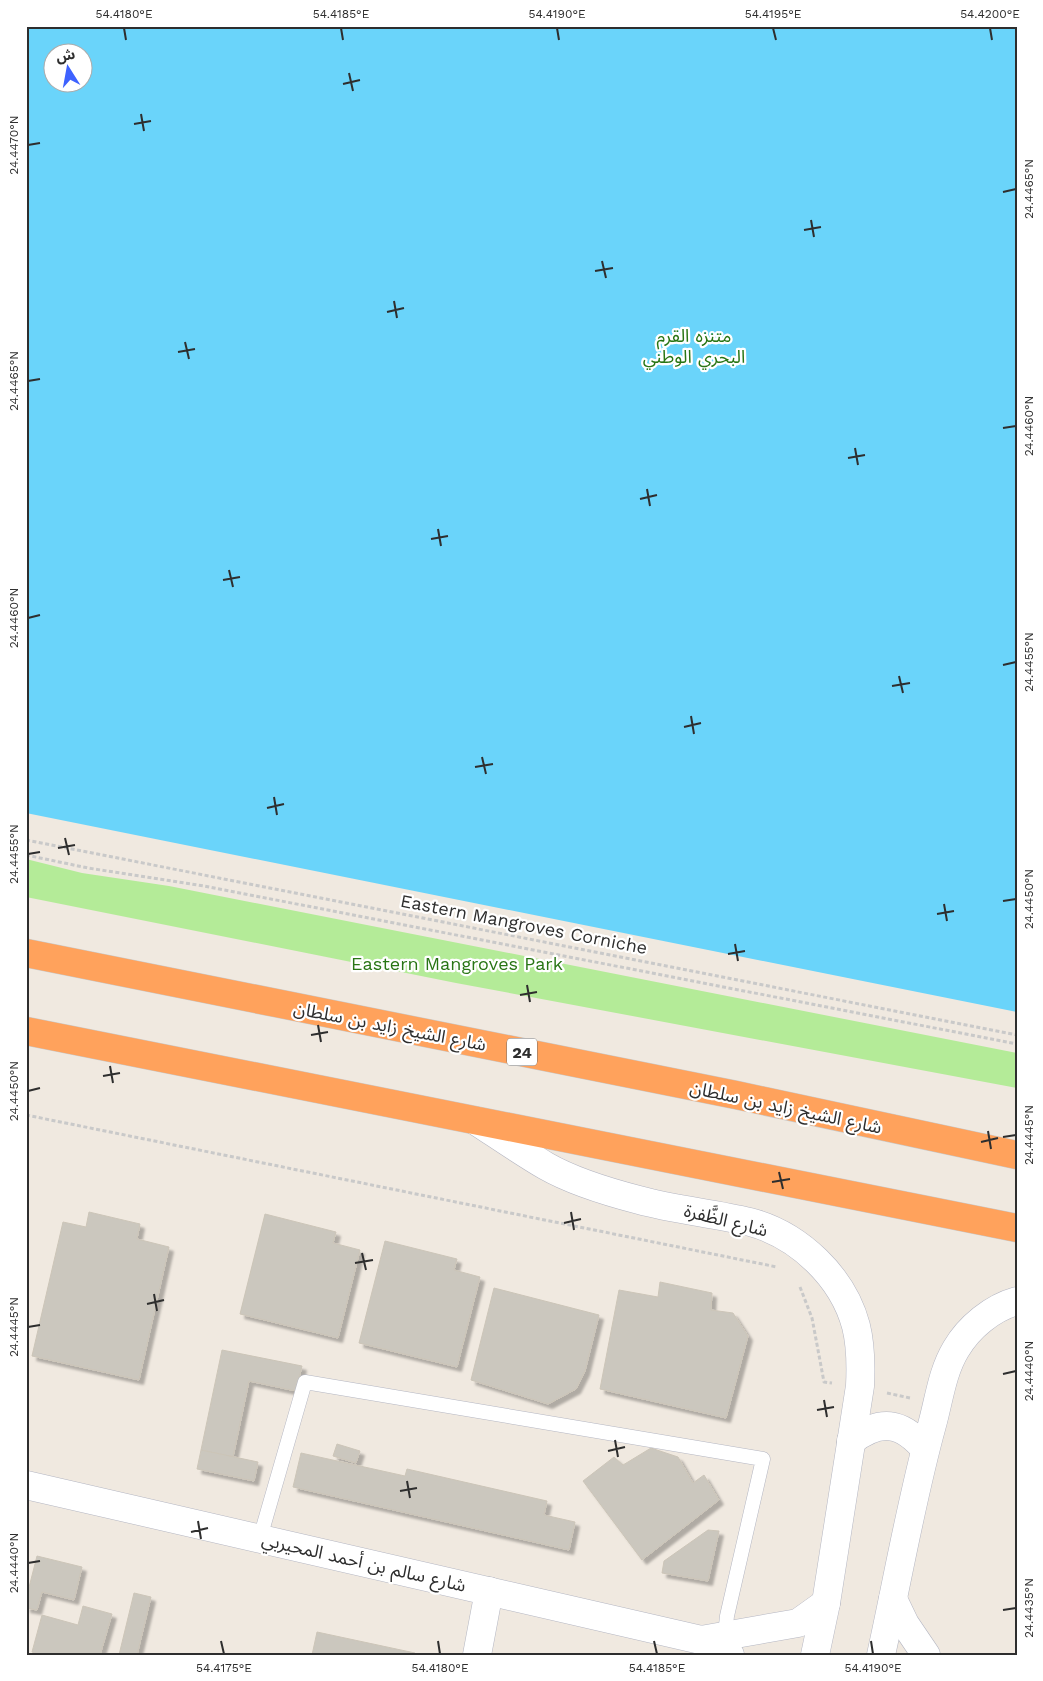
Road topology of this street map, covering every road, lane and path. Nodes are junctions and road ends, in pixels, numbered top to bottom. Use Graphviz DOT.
graph roads {
  1 [pos="26,840"];
  2 [pos="26,856"];
  3 [pos="26,953"];
  4 [pos="26,1030"];
  5 [pos="1017,1035"];
  6 [pos="1017,1044"];
  7 [pos="26,1116"];
  8 [pos="476,1121"];
  9 [pos="1017,1155"];
  10 [pos="1017,1228"];
  11 [pos="783,1270"];
  12 [pos="796,1282"];
  13 [pos="1017,1301"];
  14 [pos="860,1386"];
  15 [pos="938,1404"];
  16 [pos="851,1441"];
  17 [pos="925,1449"];
  18 [pos="26,1485"];
  19 [pos="260,1538"];
  20 [pos="489,1591"];
  21 [pos="893,1599"];
  22 [pos="826,1603"];
  23 [pos="719,1643"];
  24 [pos="477,1655"];
  25 [pos="815,1655"];
  26 [pos="881,1655"];
  27 [pos="926,1655"];
  1 -- 5 [label="path, Eastern Mangroves Corniche"];
  2 -- 6 [label="path"];
  3 -- 9 [label="highway, شارع الشيخ زايد بن سلطان / 24"];
  4 -- 8 [label="highway"];
  7 -- 11 [label="path"];
  8 -- 10 [label="highway"];
  8 -- 14 [label="main road, شارع الظَّفرة"];
  12 -- 14 [label="path"];
  13 -- 15 [label="main road"];
  14 -- 15 [label="path"];
  14 -- 16 [label="main road, شارع الظَّفرة"];
  15 -- 17 [label="main road"];
  16 -- 17 [label="main road"];
  16 -- 22 [label="main road, شارع الظَّفرة"];
  17 -- 21 [label="main road"];
  18 -- 19 [label="main road, شارع سالم بن أحمد المحيربي"];
  19 -- 20 [label="main road, شارع سالم بن أحمد المحيربي"];
  19 -- 23 [label="lane"];
  20 -- 23 [label="main road, شارع سالم بن أحمد المحيربي"];
  20 -- 24 [label="main road"];
  21 -- 26 [label="main road"];
  21 -- 27 [label="main road"];
  22 -- 23 [label="main road, شارع سالم بن أحمد المحيربي"];
  22 -- 25 [label="main road, شارع الظَّفرة"];
}
